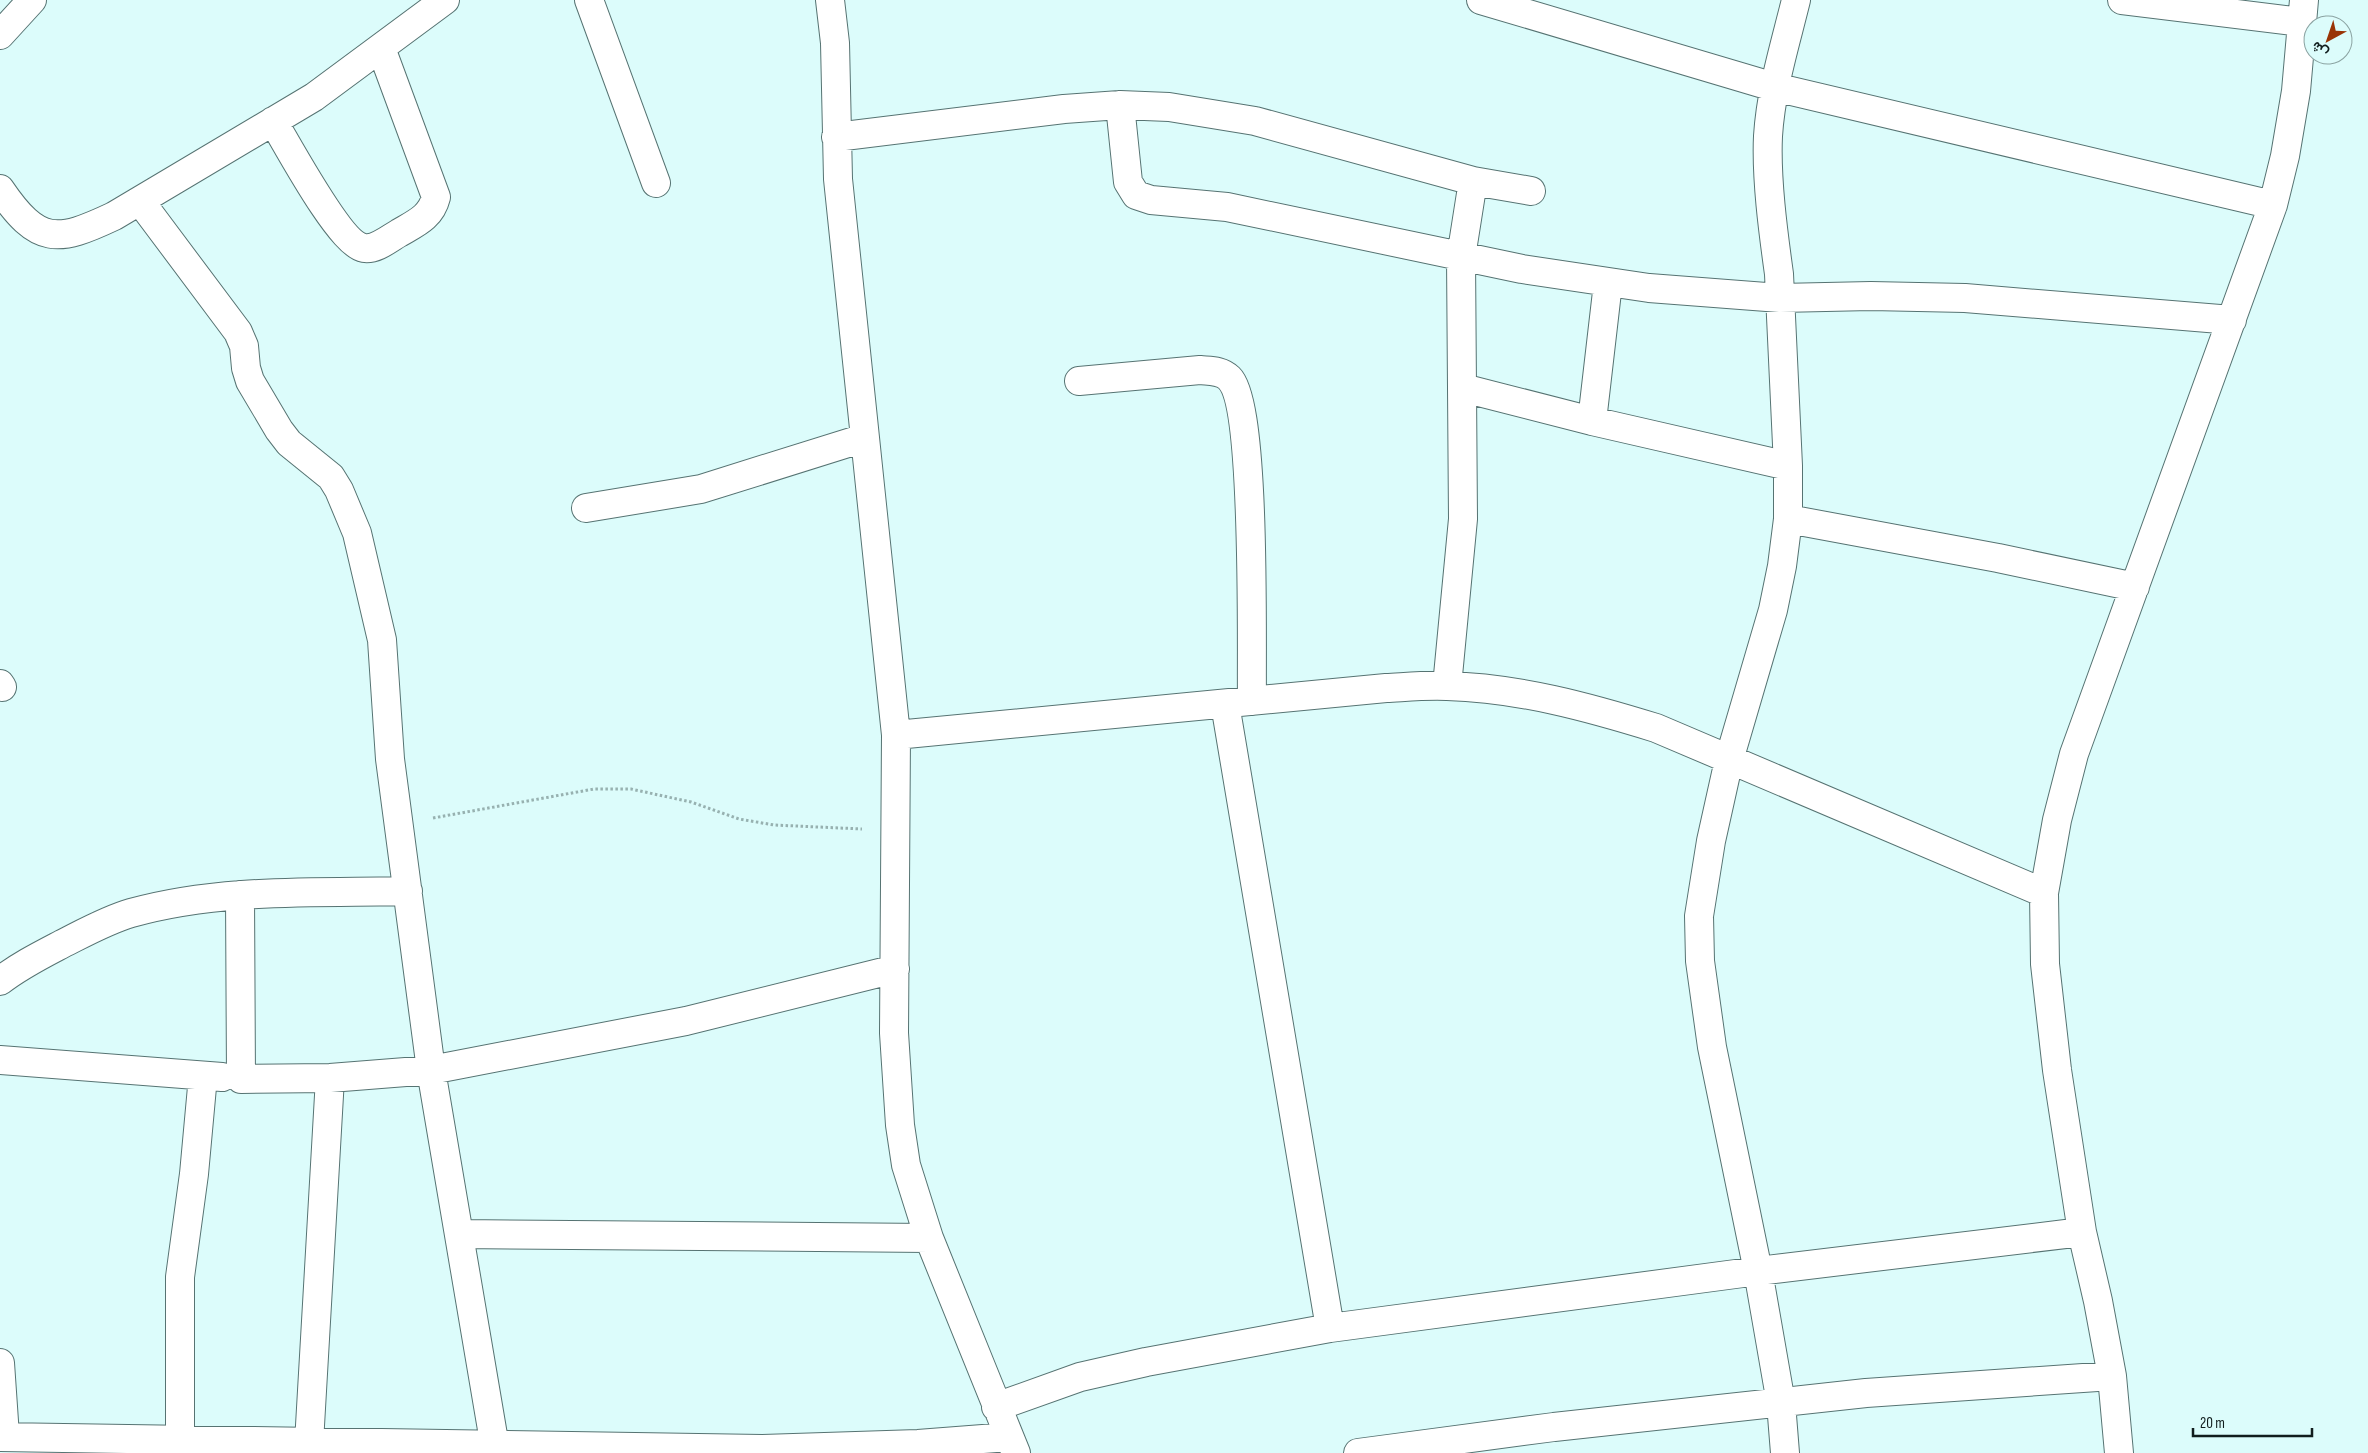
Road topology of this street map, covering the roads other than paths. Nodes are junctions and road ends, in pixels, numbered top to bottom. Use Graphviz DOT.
graph roads {
  1 [pos="32,0"];
  2 [pos="445,0"];
  3 [pos="589,0"];
  4 [pos="830,0"];
  5 [pos="1481,0"];
  6 [pos="1796,0"];
  7 [pos="2122,0"];
  8 [pos="2303,11"];
  9 [pos="0,35"];
  10 [pos="381,48"];
  11 [pos="1774,87"];
  12 [pos="1120,106"];
  13 [pos="273,121"];
  14 [pos="836,137"];
  15 [pos="1473,181"];
  16 [pos="656,183"];
  17 [pos="0,189"];
  18 [pos="1531,191"];
  19 [pos="140,201"];
  20 [pos="2273,205"];
  21 [pos="1461,257"];
  22 [pos="1608,283"];
  23 [pos="1780,298"];
  24 [pos="2232,320"];
  25 [pos="1079,381"];
  26 [pos="1463,388"];
  27 [pos="1592,421"];
  28 [pos="864,438"];
  29 [pos="1788,466"];
  30 [pos="586,508"];
  31 [pos="1788,519"];
  32 [pos="2135,587"];
  33 [pos="1447,686"];
  34 [pos="1252,701"];
  35 [pos="1224,704"];
  36 [pos="896,735"];
  37 [pos="1729,760"];
  38 [pos="408,890"];
  39 [pos="2044,893"];
  40 [pos="240,895"];
  41 [pos="895,969"];
  42 [pos="0,981"];
  43 [pos="0,1060"];
  44 [pos="431,1070"];
  45 [pos="203,1076"];
  46 [pos="330,1078"];
  47 [pos="241,1079"];
  48 [pos="2082,1232"];
  49 [pos="459,1234"];
  50 [pos="929,1238"];
  51 [pos="1758,1271"];
  52 [pos="1330,1328"];
  53 [pos="0,1363"];
  54 [pos="2112,1376"];
  55 [pos="1782,1403"];
  56 [pos="996,1407"];
  57 [pos="3,1436"];
  58 [pos="180,1440"];
  59 [pos="309,1443"];
  60 [pos="1012,1445"];
  61 [pos="495,1449"];
  62 [pos="1358,1453"];
  63 [pos="1786,1453"];
  64 [pos="2119,1453"];
  1 -- 9 [label="street"];
  2 -- 10 [label="street"];
  3 -- 16 [label="street"];
  4 -- 14 [label="street"];
  5 -- 11 [label="street"];
  6 -- 11 [label="street"];
  7 -- 8 [label="street"];
  8 -- 20 [label="street"];
  10 -- 13 [label="street"];
  10 -- 13 [label="street"];
  11 -- 20 [label="street"];
  11 -- 23 [label="street"];
  12 -- 14 [label="street"];
  12 -- 15 [label="street"];
  12 -- 21 [label="street"];
  13 -- 19 [label="street"];
  14 -- 28 [label="street"];
  15 -- 18 [label="street"];
  15 -- 21 [label="street"];
  17 -- 19 [label="street"];
  19 -- 38 [label="street"];
  20 -- 24 [label="street"];
  21 -- 22 [label="street"];
  21 -- 26 [label="street"];
  22 -- 23 [label="street"];
  22 -- 27 [label="street"];
  23 -- 24 [label="street"];
  23 -- 29 [label="street"];
  24 -- 32 [label="street"];
  25 -- 34 [label="street"];
  26 -- 27 [label="street"];
  26 -- 33 [label="street"];
  27 -- 29 [label="street"];
  28 -- 30 [label="street"];
  28 -- 36 [label="street"];
  29 -- 31 [label="street"];
  31 -- 32 [label="street"];
  31 -- 37 [label="street"];
  32 -- 39 [label="street"];
  33 -- 34 [label="street"];
  33 -- 37 [label="street"];
  34 -- 35 [label="street"];
  35 -- 36 [label="street"];
  35 -- 52 [label="street"];
  36 -- 41 [label="street"];
  37 -- 39 [label="street"];
  37 -- 51 [label="street"];
  38 -- 40 [label="street"];
  38 -- 44 [label="street"];
  39 -- 48 [label="street"];
  40 -- 42 [label="street"];
  40 -- 47 [label="street"];
  41 -- 44 [label="street"];
  41 -- 50 [label="street"];
  43 -- 45 [label="street"];
  44 -- 46 [label="street"];
  44 -- 49 [label="street"];
  45 -- 47 [label="street"];
  45 -- 58 [label="street"];
  46 -- 47 [label="street"];
  46 -- 59 [label="street"];
  48 -- 51 [label="street"];
  48 -- 54 [label="street"];
  49 -- 50 [label="street"];
  49 -- 61 [label="street"];
  50 -- 56 [label="street"];
  51 -- 52 [label="street"];
  51 -- 55 [label="street"];
  52 -- 56 [label="street"];
  53 -- 57 [label="street"];
  54 -- 55 [label="street"];
  54 -- 64 [label="street"];
  55 -- 62 [label="street"];
  55 -- 63 [label="street"];
  56 -- 60 [label="street"];
  57 -- 58 [label="street"];
  58 -- 59 [label="street"];
  59 -- 61 [label="street"];
  60 -- 61 [label="street"];
}
